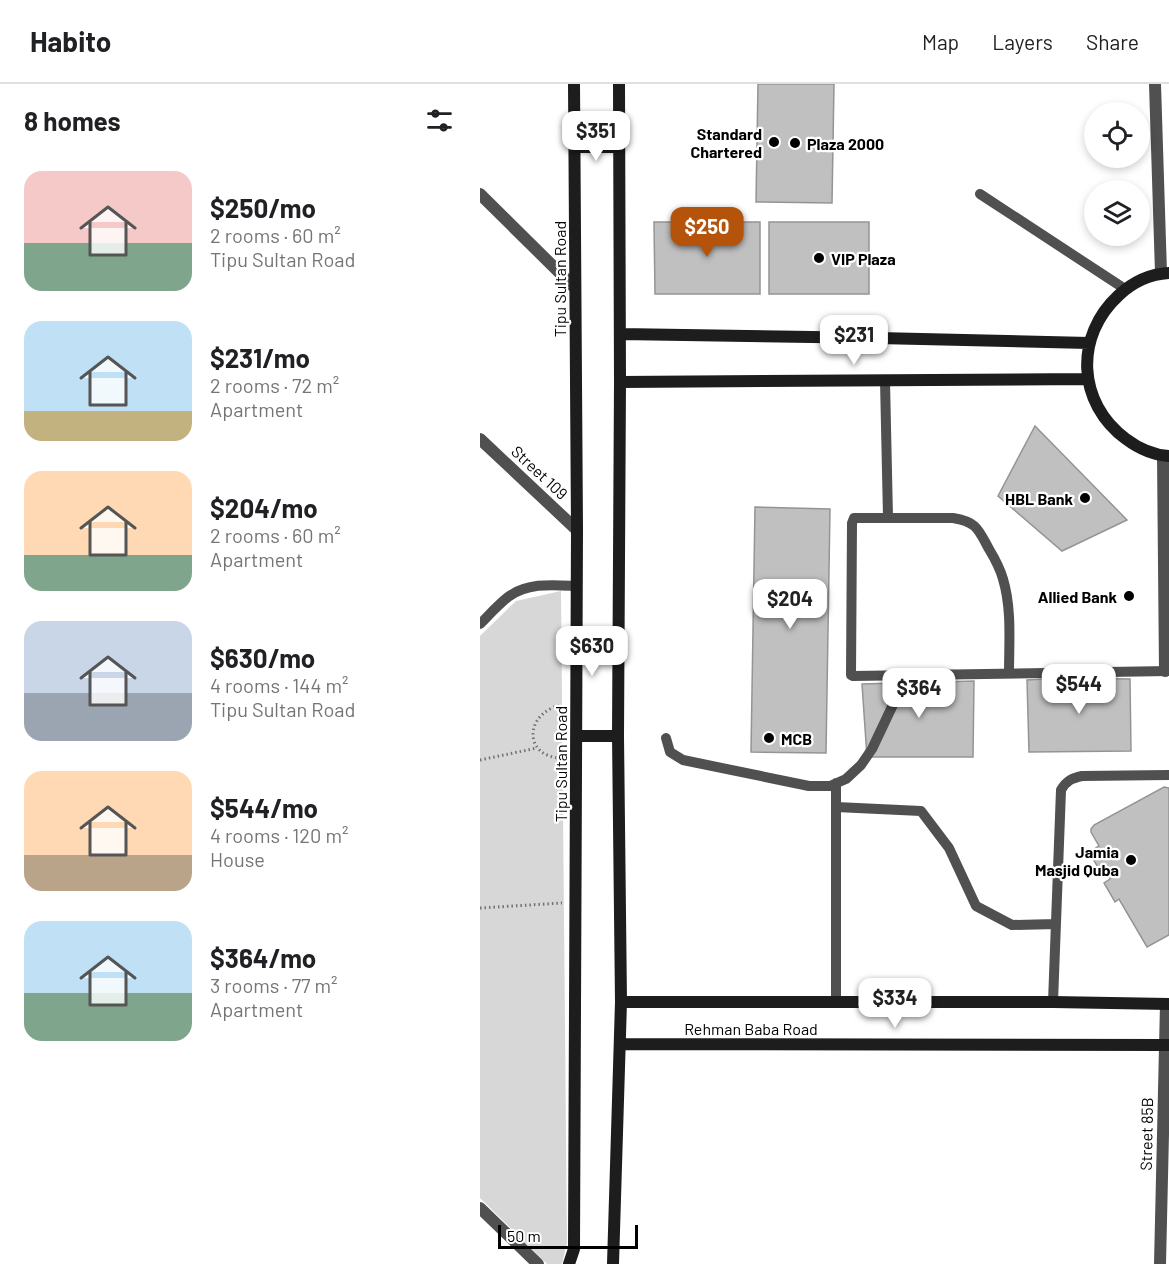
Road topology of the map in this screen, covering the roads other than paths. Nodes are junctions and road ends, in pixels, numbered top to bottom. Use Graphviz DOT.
graph roads {
  1 [pos="574,84"];
  2 [pos="619,84"];
  3 [pos="1155,84"];
  4 [pos="575,147"];
  5 [pos="618,147"];
  6 [pos="480,194"];
  7 [pos="980,194"];
  8 [pos="1165,273"];
  9 [pos="575,288"];
  10 [pos="1125,289"];
  11 [pos="620,334"];
  12 [pos="1089,343"];
  13 [pos="1088,380"];
  14 [pos="885,381"];
  15 [pos="620,382"];
  16 [pos="480,439"];
  17 [pos="1166,456"];
  18 [pos="888,517"];
  19 [pos="577,530"];
  20 [pos="577,586"];
  21 [pos="480,624"];
  22 [pos="1167,670"];
  23 [pos="1009,673"];
  24 [pos="914,674"];
  25 [pos="577,736"];
  26 [pos="618,736"];
  27 [pos="666,738"];
  28 [pos="1169,775"];
  29 [pos="836,783"];
  30 [pos="836,807"];
  31 [pos="1056,924"];
  32 [pos="621,1002"];
  33 [pos="836,1002"];
  34 [pos="1053,1002"];
  35 [pos="1167,1004"];
  36 [pos="620,1044"];
  37 [pos="1167,1045"];
  38 [pos="480,1208"];
  39 [pos="538,1264"];
  40 [pos="569,1264"];
  41 [pos="616,1264"];
  42 [pos="1160,1264"];
  1 -- 4 [label="street, Tipu Sultan Road"];
  2 -- 5 [label="street"];
  3 -- 8 [label="street"];
  4 -- 5 [label="street"];
  4 -- 9 [label="street, Tipu Sultan Road"];
  5 -- 11 [label="street"];
  6 -- 9 [label="street"];
  7 -- 10 [label="lane"];
  8 -- 10 [label="street"];
  9 -- 19 [label="street, Tipu Sultan Road"];
  10 -- 12 [label="street"];
  11 -- 12 [label="street"];
  11 -- 15 [label="street"];
  12 -- 13 [label="street"];
  13 -- 14 [label="street"];
  13 -- 17 [label="street"];
  14 -- 15 [label="street"];
  14 -- 18 [label="lane"];
  15 -- 26 [label="street"];
  16 -- 19 [label="street, Street 109"];
  17 -- 22 [label="street"];
  18 -- 23 [label="lane"];
  18 -- 24 [label="lane"];
  19 -- 20 [label="street, Tipu Sultan Road"];
  20 -- 21 [label="lane"];
  20 -- 25 [label="street, Tipu Sultan Road"];
  22 -- 23 [label="lane"];
  23 -- 24 [label="lane"];
  24 -- 29 [label="lane"];
  25 -- 26 [label="street"];
  25 -- 40 [label="street, Tipu Sultan Road"];
  26 -- 32 [label="street"];
  27 -- 29 [label="lane"];
  28 -- 31 [label="lane"];
  29 -- 30 [label="lane"];
  30 -- 31 [label="lane"];
  30 -- 33 [label="lane"];
  31 -- 34 [label="lane"];
  32 -- 33 [label="street, Rehman Baba Road"];
  32 -- 36 [label="street"];
  33 -- 34 [label="street, Rehman Baba Road"];
  34 -- 35 [label="street, Rehman Baba Road"];
  35 -- 37 [label="street, Street 85B"];
  36 -- 37 [label="street, Rehman Baba Road"];
  36 -- 41 [label="street"];
  37 -- 42 [label="street, Street 85B"];
  38 -- 39 [label="street"];
}
